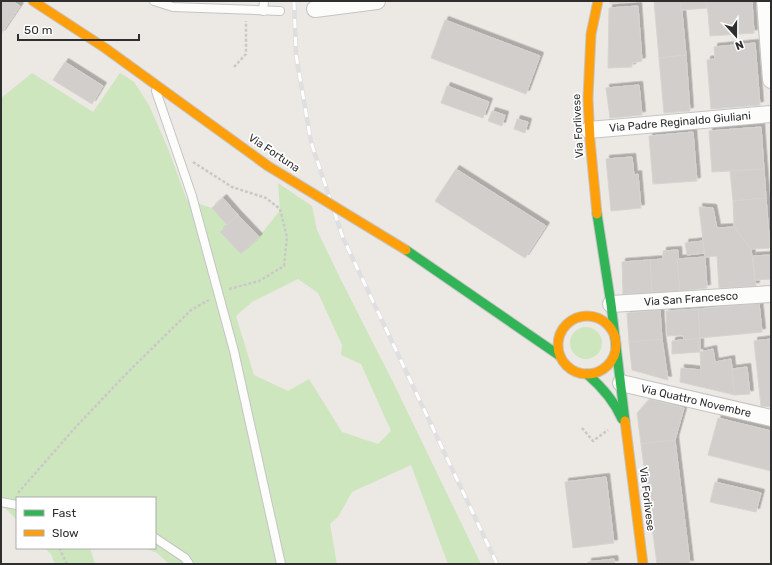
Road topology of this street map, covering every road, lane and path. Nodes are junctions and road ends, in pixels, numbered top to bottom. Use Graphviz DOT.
graph roads {
  1 [pos="33,1"];
  2 [pos="154,1"];
  3 [pos="264,1"];
  4 [pos="376,1"];
  5 [pos="598,1"];
  6 [pos="764,1"];
  7 [pos="315,8"];
  8 [pos="263,11"];
  9 [pos="280,11"];
  10 [pos="246,21"];
  11 [pos="234,66"];
  12 [pos="771,80"];
  13 [pos="152,82"];
  14 [pos="771,114"];
  15 [pos="590,130"];
  16 [pos="177,153"];
  17 [pos="602,251"];
  18 [pos="598,281"];
  19 [pos="229,290"];
  20 [pos="771,294"];
  21 [pos="210,300"];
  22 [pos="611,304"];
  23 [pos="505,319"];
  24 [pos="567,325"];
  25 [pos="553,329"];
  26 [pos="538,330"];
  27 [pos="615,336"];
  28 [pos="560,356"];
  29 [pos="587,374"];
  30 [pos="614,381"];
  31 [pos="771,418"];
  32 [pos="582,428"];
  33 [pos="612,428"];
  34 [pos="628,437"];
  35 [pos="9,504"];
  36 [pos="156,539"];
  37 [pos="60,549"];
  38 [pos="67,564"];
  39 [pos="189,564"];
  40 [pos="281,564"];
  41 [pos="644,564"];
  1 -- 13 [label="street, Via Fortuna"];
  2 -- 8 [label="lane"];
  3 -- 8 [label="lane"];
  4 -- 7 [label="street"];
  5 -- 15 [label="street, Via Forlivese"];
  6 -- 12 [label="street"];
  8 -- 9 [label="lane"];
  10 -- 11 [label="path"];
  13 -- 16 [label="lane"];
  13 -- 23 [label="street, Via Fortuna, bridge"];
  14 -- 15 [label="street, Via Padre Reginaldo Giuliani"];
  15 -- 17 [label="street, Via Forlivese"];
  16 -- 19 [label="path"];
  16 -- 40 [label="lane"];
  17 -- 18 [label="street, Via Forlivese"];
  17 -- 22 [label="street, Via Forlivese"];
  20 -- 22 [label="street, Via San Francesco"];
  21 -- 35 [label="path"];
  22 -- 27 [label="street, Via Forlivese"];
  23 -- 26 [label="street, Via Fortuna"];
  23 -- 28 [label="street, Via Fortuna"];
  24 -- 25 [label="street"];
  24 -- 27 [label="street"];
  24 -- 28 [label="street"];
  27 -- 29 [label="street, Via Forlivese"];
  27 -- 30 [label="street, Via Forlivese"];
  28 -- 29 [label="street, Via Forlivese"];
  29 -- 30 [label="street"];
  29 -- 34 [label="street, Via Forlivese"];
  30 -- 31 [label="street, Via Quattro Novembre"];
  30 -- 34 [label="street, Via Forlivese"];
  32 -- 33 [label="path"];
  34 -- 41 [label="street, Via Forlivese"];
  36 -- 39 [label="lane"];
  37 -- 38 [label="path"];
}
